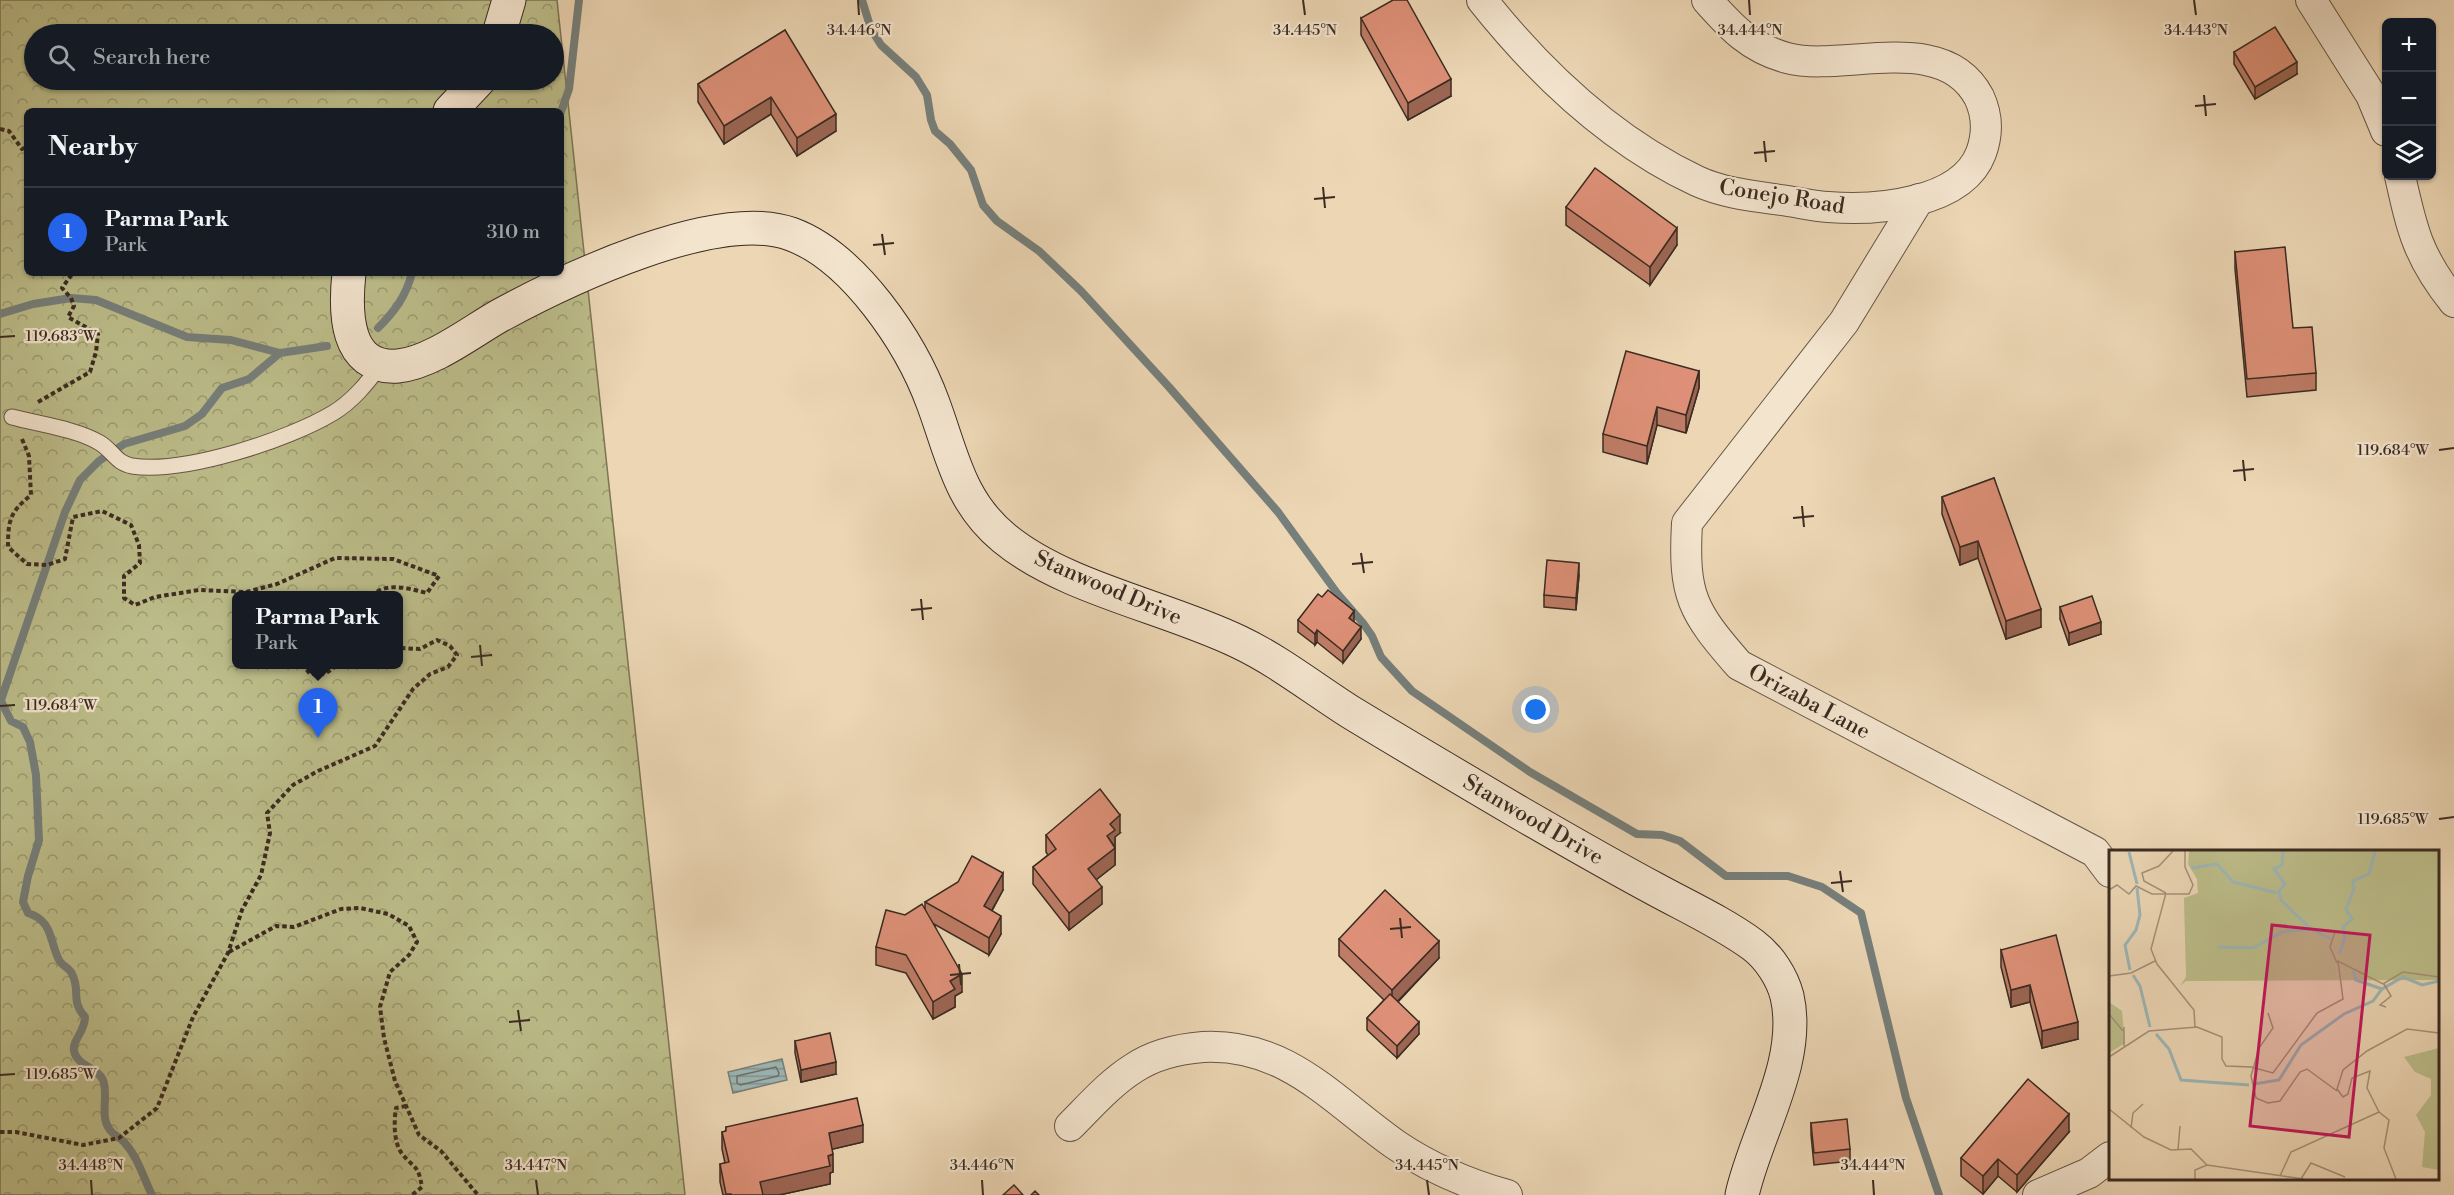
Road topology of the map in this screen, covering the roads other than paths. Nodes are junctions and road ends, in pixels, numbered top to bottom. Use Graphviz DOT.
graph roads {
  1 [pos="509,0"];
  2 [pos="1482,0"];
  3 [pos="1707,0"];
  4 [pos="2311,0"];
  5 [pos="503,24"];
  6 [pos="470,90"];
  7 [pos="453,108"];
  8 [pos="2384,126"];
  9 [pos="2401,180"];
  10 [pos="1919,198"];
  11 [pos="349,276"];
  12 [pos="2454,302"];
  13 [pos="381,365"];
  14 [pos="12,417"];
  15 [pos="2109,871"];
  16 [pos="1070,1126"];
  17 [pos="2109,1158"];
  18 [pos="1507,1195"];
  19 [pos="1742,1195"];
  20 [pos="2038,1195"];
  1 -- 5 [label="main road"];
  2 -- 10 [label="street, Conejo Road"];
  3 -- 10 [label="street, Conejo Road"];
  4 -- 8 [label="street"];
  6 -- 7 [label="main road"];
  9 -- 12 [label="street"];
  10 -- 15 [label="street, Orizaba Lane"];
  11 -- 13 [label="main road"];
  13 -- 14 [label="lane"];
  13 -- 19 [label="main road, Stanwood Drive"];
  16 -- 18 [label="street"];
  17 -- 20 [label="street"];
}
